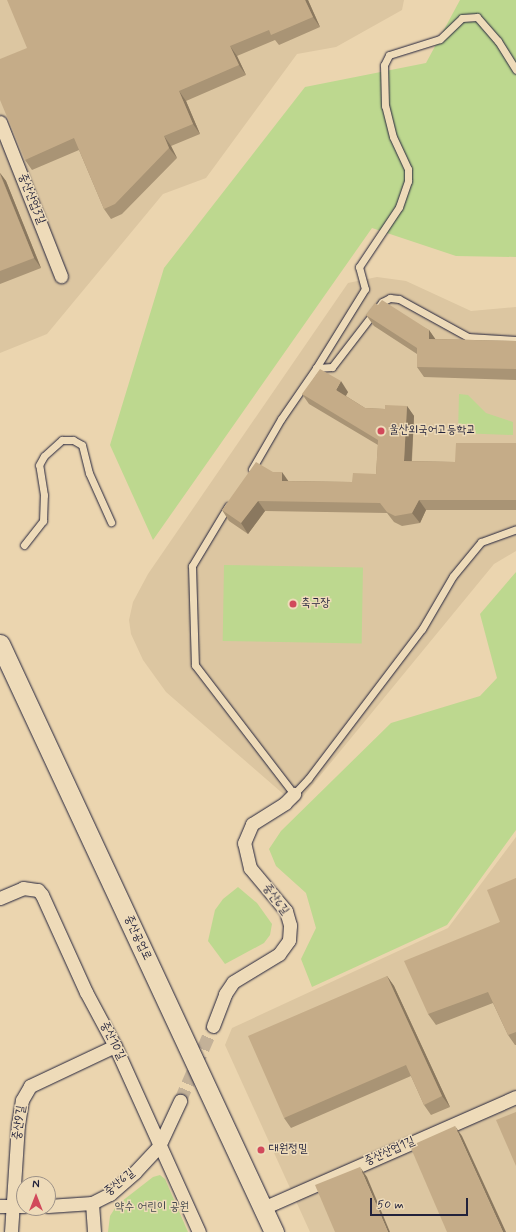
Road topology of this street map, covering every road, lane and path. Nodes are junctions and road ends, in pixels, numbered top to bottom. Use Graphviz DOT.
graph roads {
  1 [pos="516,70"];
  2 [pos="0,122"];
  3 [pos="61,276"];
  4 [pos="516,340"];
  5 [pos="316,368"];
  6 [pos="247,478"];
  7 [pos="235,497"];
  8 [pos="111,522"];
  9 [pos="516,529"];
  10 [pos="24,545"];
  11 [pos="0,644"];
  12 [pos="294,794"];
  13 [pos="0,898"];
  14 [pos="213,1026"];
  15 [pos="116,1046"];
  16 [pos="516,1097"];
  17 [pos="180,1101"];
  18 [pos="159,1146"];
  19 [pos="92,1203"];
  20 [pos="56,1205"];
  21 [pos="12,1206"];
  22 [pos="263,1208"];
  23 [pos="11,1232"];
  24 [pos="94,1232"];
  25 [pos="200,1232"];
  26 [pos="274,1232"];
  1 -- 5 [label="lane"];
  2 -- 3 [label="street, 중산산업3길"];
  4 -- 5 [label="lane"];
  5 -- 6 [label="lane"];
  7 -- 12 [label="lane"];
  8 -- 10 [label="lane"];
  9 -- 12 [label="lane"];
  11 -- 22 [label="street, 중산공업로"];
  12 -- 14 [label="street, 중산6길"];
  13 -- 15 [label="street, 중산10길"];
  15 -- 18 [label="street, 중산10길"];
  15 -- 21 [label="street, 중산9길"];
  16 -- 22 [label="street, 중산산업1길"];
  17 -- 18 [label="street, 중산6길"];
  18 -- 19 [label="street, 중산6길"];
  18 -- 25 [label="street, 중산10길"];
  19 -- 20 [label="street, 중산6길"];
  19 -- 24 [label="street"];
  21 -- 23 [label="street, 중산9길"];
  22 -- 26 [label="street, 중산공업로"];
}
